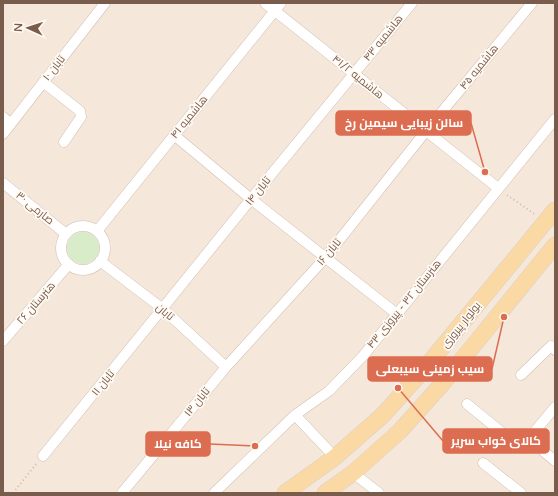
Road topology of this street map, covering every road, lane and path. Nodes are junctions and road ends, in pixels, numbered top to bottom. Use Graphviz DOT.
graph roads {
  1 [pos="105,3"];
  2 [pos="265,3"];
  3 [pos="412,3"];
  4 [pos="532,3"];
  5 [pos="278,7"];
  6 [pos="354,74"];
  7 [pos="43,82"];
  8 [pos="3,117"];
  9 [pos="555,119"];
  10 [pos="11,124"];
  11 [pos="426,131"];
  12 [pos="3,134"];
  13 [pos="174,135"];
  14 [pos="64,142"];
  15 [pos="3,184"];
  16 [pos="498,188"];
  17 [pos="251,199"];
  18 [pos="550,215"];
  19 [pos="96,231"];
  20 [pos="66,234"];
  21 [pos="555,246"];
  22 [pos="325,258"];
  23 [pos="100,261"];
  24 [pos="69,264"];
  25 [pos="163,309"];
  26 [pos="396,314"];
  27 [pos="3,341"];
  28 [pos="555,350"];
  29 [pos="226,367"];
  30 [pos="520,375"];
  31 [pos="468,404"];
  32 [pos="555,407"];
  33 [pos="294,415"];
  34 [pos="529,440"];
  35 [pos="328,451"];
  36 [pos="43,456"];
  37 [pos="555,461"];
  38 [pos="483,463"];
  39 [pos="353,473"];
  40 [pos="13,493"];
  41 [pos="122,493"];
  42 [pos="214,493"];
  43 [pos="285,493"];
  44 [pos="325,493"];
  45 [pos="379,493"];
  46 [pos="521,493"];
  1 -- 7 [label="street, تابان ۱۰"];
  2 -- 5 [label="street, هاشمیه ۴۱/۲"];
  3 -- 6 [label="street, هاشمیه ۴۳"];
  4 -- 11 [label="street, هاشمیه ۴۵"];
  5 -- 6 [label="street, هاشمیه ۴۱/۲"];
  5 -- 13 [label="street, هاشمیه ۴۱"];
  6 -- 11 [label="street, هاشمیه ۴۱/۲"];
  6 -- 17 [label="street, تابان ۱۴"];
  7 -- 10 [label="street, تابان ۱۰"];
  7 -- 14 [label="street"];
  8 -- 10 [label="street"];
  9 -- 16 [label="street, هنرستان ۳۲ - پیروزی ۴۳"];
  10 -- 12 [label="street, تابان ۱۰"];
  11 -- 16 [label="street, هاشمیه ۴۱/۲"];
  11 -- 22 [label="street, تابان ۱۶"];
  13 -- 17 [label="street"];
  13 -- 19 [label="street, هاشمیه ۴۱"];
  15 -- 20 [label="street, صارمی ۳۰"];
  16 -- 18 [label="path"];
  16 -- 26 [label="street, هنرستان ۳۲ - پیروزی ۴۳"];
  17 -- 22 [label="street"];
  17 -- 25 [label="street, تابان ۱۴"];
  18 -- 43 [label="main road, بولوار پیروزی"];
  19 -- 20 [label="street"];
  19 -- 23 [label="street"];
  20 -- 24 [label="street"];
  21 -- 39 [label="main road, بولوار پیروزی"];
  22 -- 26 [label="street"];
  22 -- 29 [label="street, تابان ۱۶"];
  23 -- 24 [label="street"];
  23 -- 25 [label="street, تابان"];
  24 -- 27 [label="street, هنرستان ۲۶"];
  25 -- 29 [label="street, تابان"];
  25 -- 36 [label="street, تابان ۱۱"];
  26 -- 33 [label="street, هنرستان ۳۲ - پیروزی ۴۳"];
  28 -- 30 [label="street"];
  29 -- 41 [label="street, تابان ۱۳"];
  31 -- 34 [label="street"];
  32 -- 34 [label="street"];
  33 -- 35 [label="street"];
  33 -- 42 [label="street, هنرستان ۳۲ - پیروزی ۴۳"];
  34 -- 37 [label="street"];
  36 -- 40 [label="path"];
  38 -- 46 [label="street"];
  39 -- 44 [label="main road, بولوار پیروزی"];
  39 -- 45 [label="street"];
}
